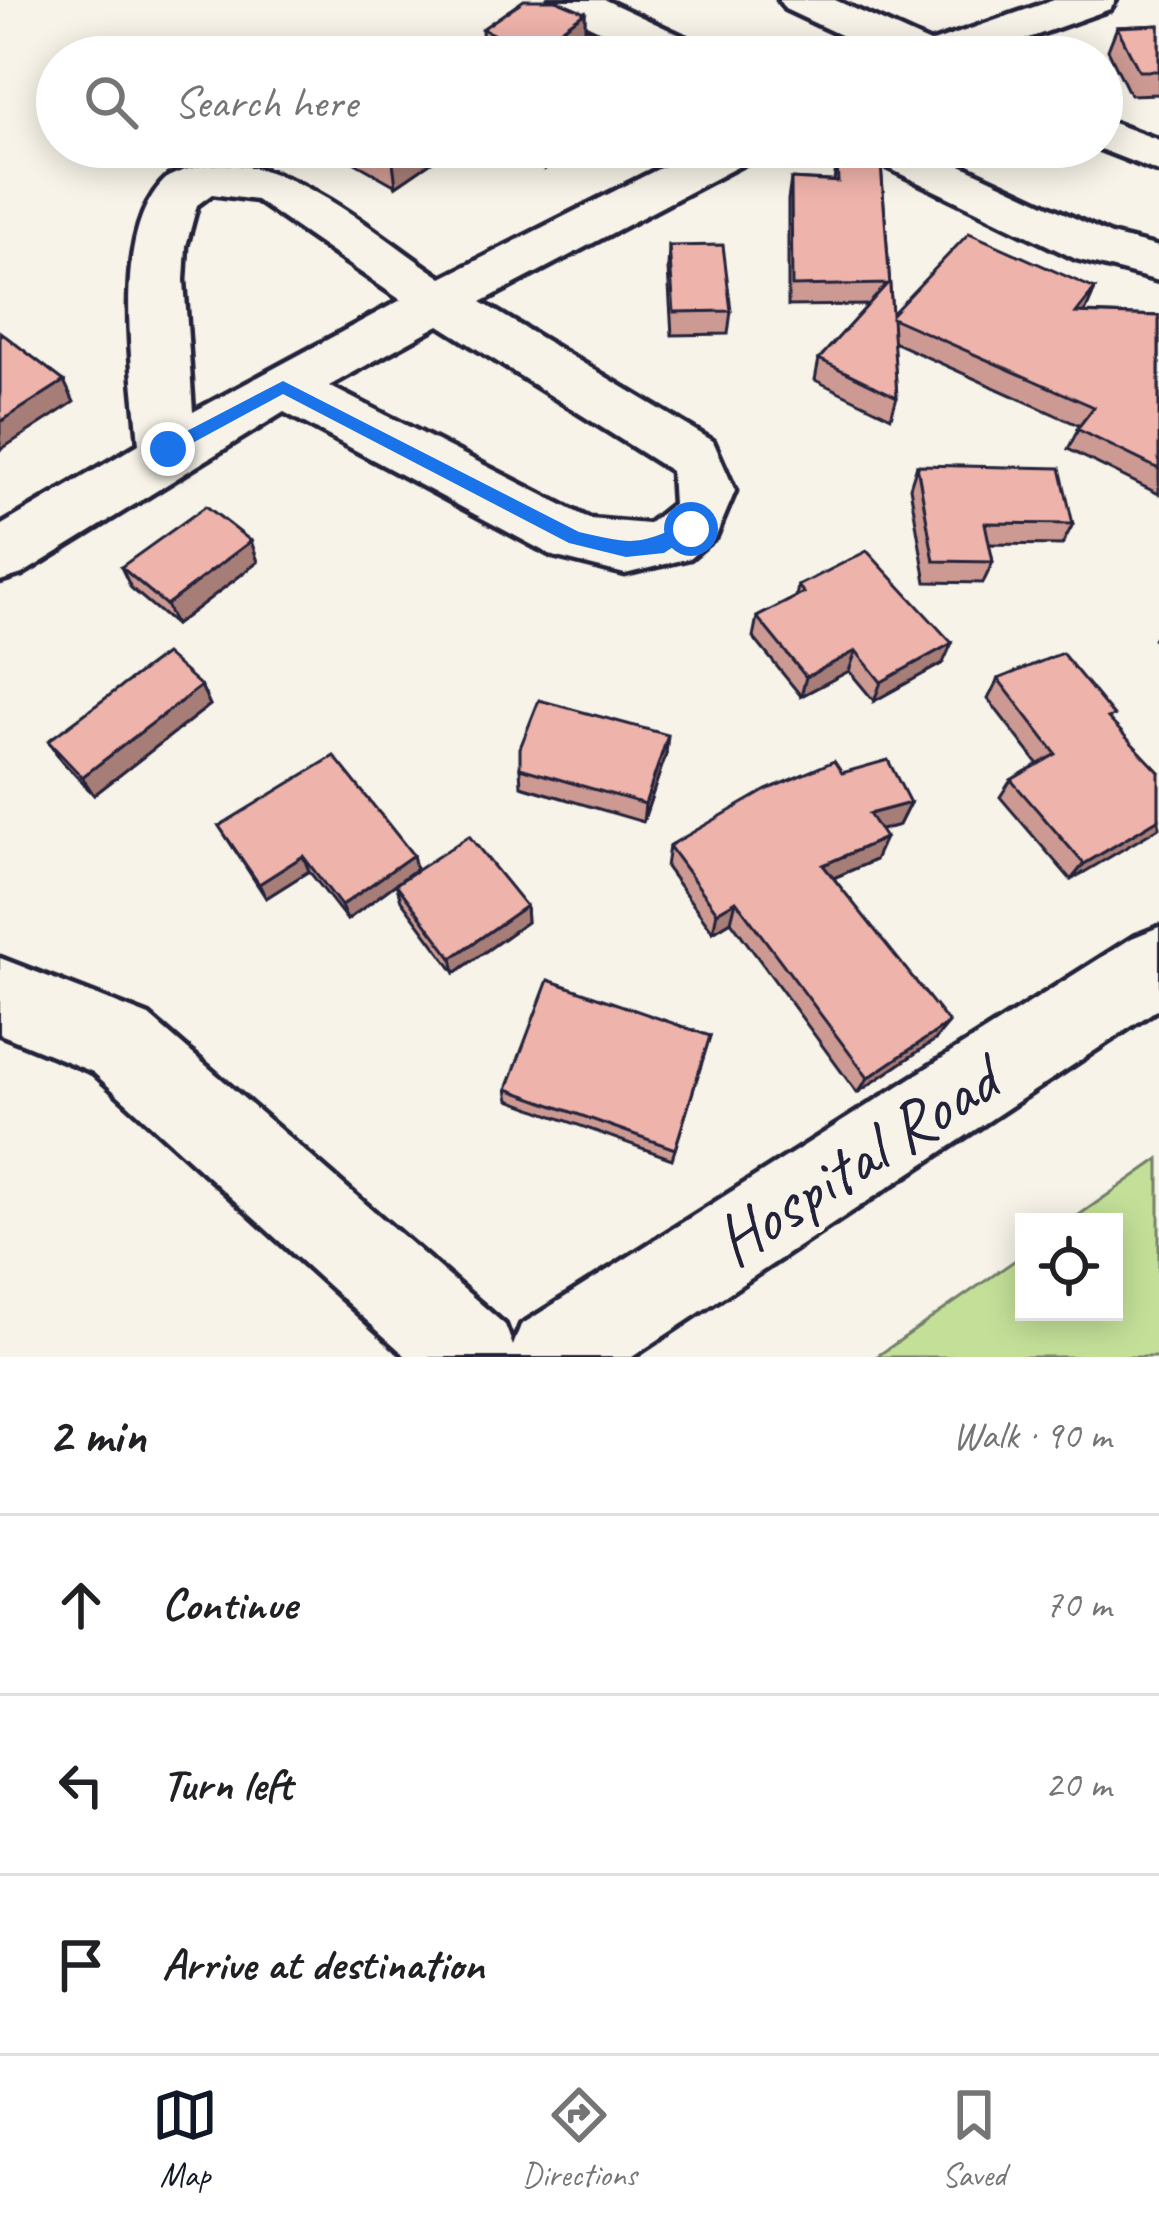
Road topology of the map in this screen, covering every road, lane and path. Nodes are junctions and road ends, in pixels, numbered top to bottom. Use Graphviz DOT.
graph roads {
  1 [pos="570,0"];
  2 [pos="800,0"];
  3 [pos="1094,0"];
  4 [pos="647,36"];
  5 [pos="878,36"];
  6 [pos="993,36"];
  7 [pos="1123,142"];
  8 [pos="1159,157"];
  9 [pos="697,168"];
  10 [pos="927,168"];
  11 [pos="1159,264"];
  12 [pos="437,299"];
  13 [pos="283,387"];
  14 [pos="168,449"];
  15 [pos="0,557"];
  16 [pos="1159,964"];
  17 [pos="0,996"];
  18 [pos="473,1357"];
  19 [pos="553,1357"];
  1 -- 4 [label="street"];
  2 -- 5 [label="street"];
  3 -- 6 [label="street"];
  7 -- 8 [label="street"];
  9 -- 12 [label="street"];
  10 -- 11 [label="street"];
  12 -- 13 [label="street"];
  12 -- 13 [label="street"];
  12 -- 14 [label="street"];
  13 -- 14 [label="street"];
  14 -- 15 [label="street"];
  16 -- 19 [label="street, Hospital Road"];
  17 -- 18 [label="street"];
}
